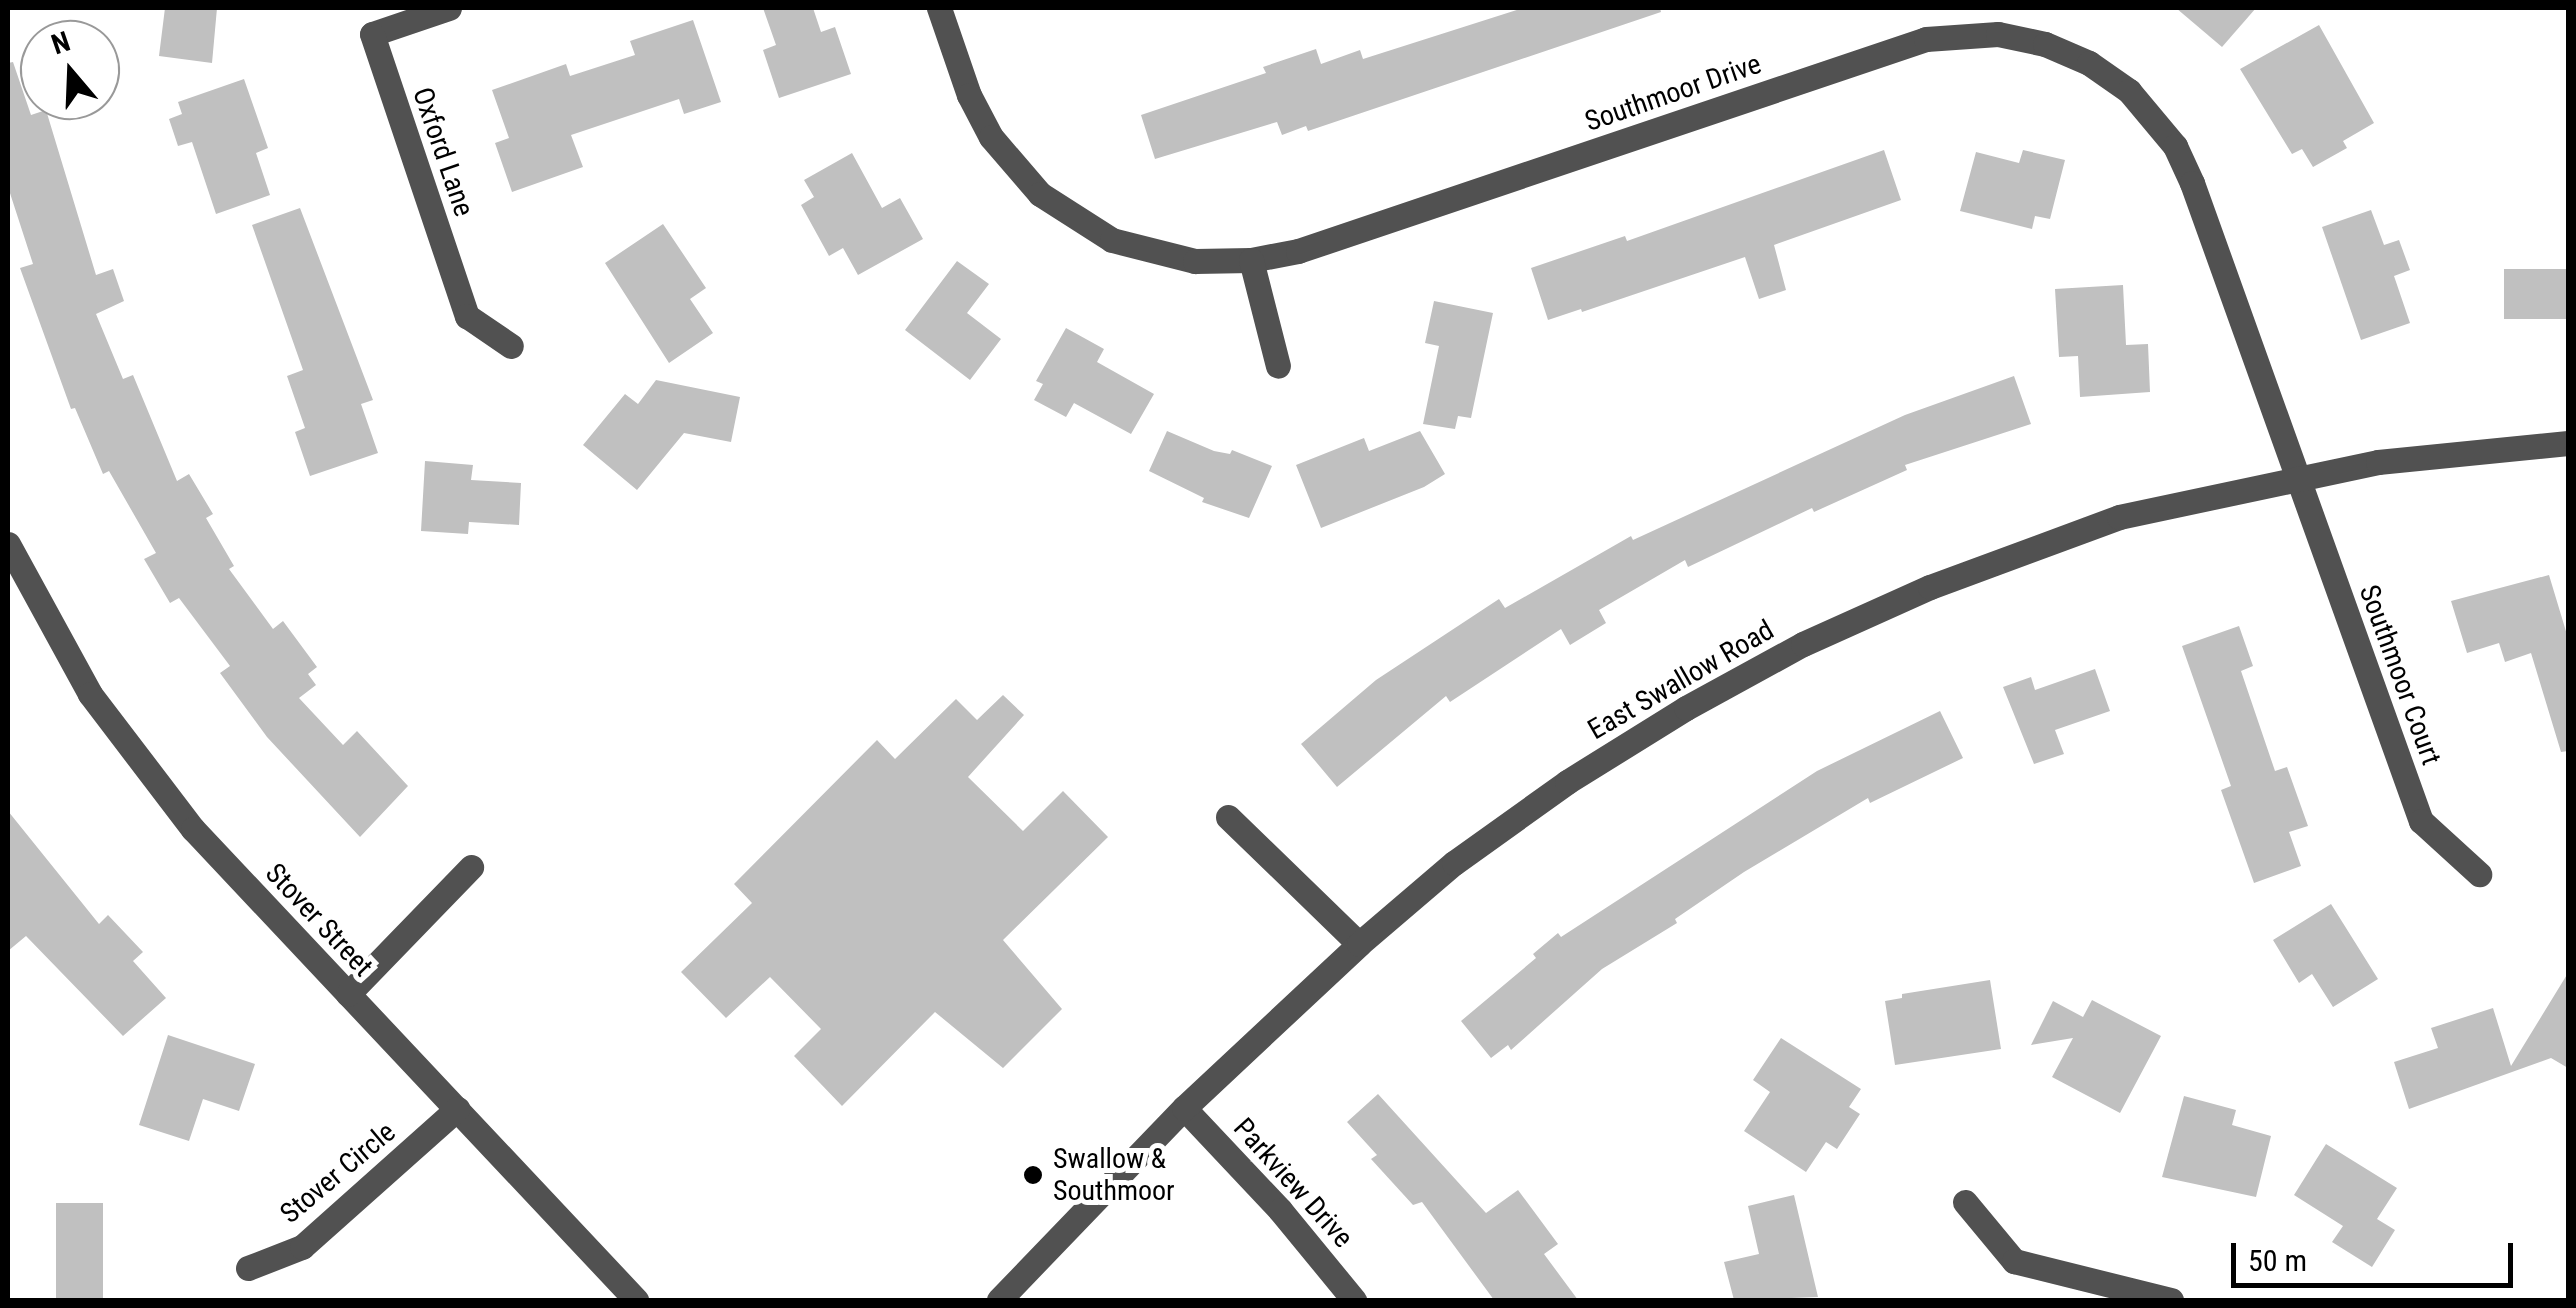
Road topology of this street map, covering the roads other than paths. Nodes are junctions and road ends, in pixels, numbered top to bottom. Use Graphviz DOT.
graph roads {
  1 [pos="449,8"];
  2 [pos="939,8"];
  3 [pos="1252,260"];
  4 [pos="511,346"];
  5 [pos="1278,366"];
  6 [pos="2568,442"];
  7 [pos="2295,476"];
  8 [pos="8,544"];
  9 [pos="1228,816"];
  10 [pos="471,866"];
  11 [pos="2479,874"];
  12 [pos="1359,944"];
  13 [pos="348,994"];
  14 [pos="1184,1108"];
  15 [pos="457,1109"];
  16 [pos="1966,1202"];
  17 [pos="248,1268"];
  18 [pos="636,1300"];
  19 [pos="998,1300"];
  20 [pos="1354,1300"];
  21 [pos="2171,1300"];
  1 -- 4 [label="street, Oxford Lane"];
  2 -- 3 [label="street, Southmoor Drive"];
  3 -- 5 [label="street"];
  3 -- 7 [label="street, Southmoor Drive"];
  6 -- 7 [label="street, East Swallow Road"];
  7 -- 11 [label="street, Southmoor Court"];
  7 -- 12 [label="street, East Swallow Road"];
  8 -- 13 [label="street, Stover Street"];
  9 -- 12 [label="street"];
  10 -- 13 [label="street"];
  12 -- 14 [label="street, East Swallow Road"];
  13 -- 15 [label="street, Stover Street"];
  14 -- 19 [label="street, East Swallow Road"];
  14 -- 20 [label="street, Parkview Drive"];
  15 -- 17 [label="street, Stover Circle"];
  15 -- 18 [label="street, Stover Street"];
  16 -- 21 [label="street"];
}
